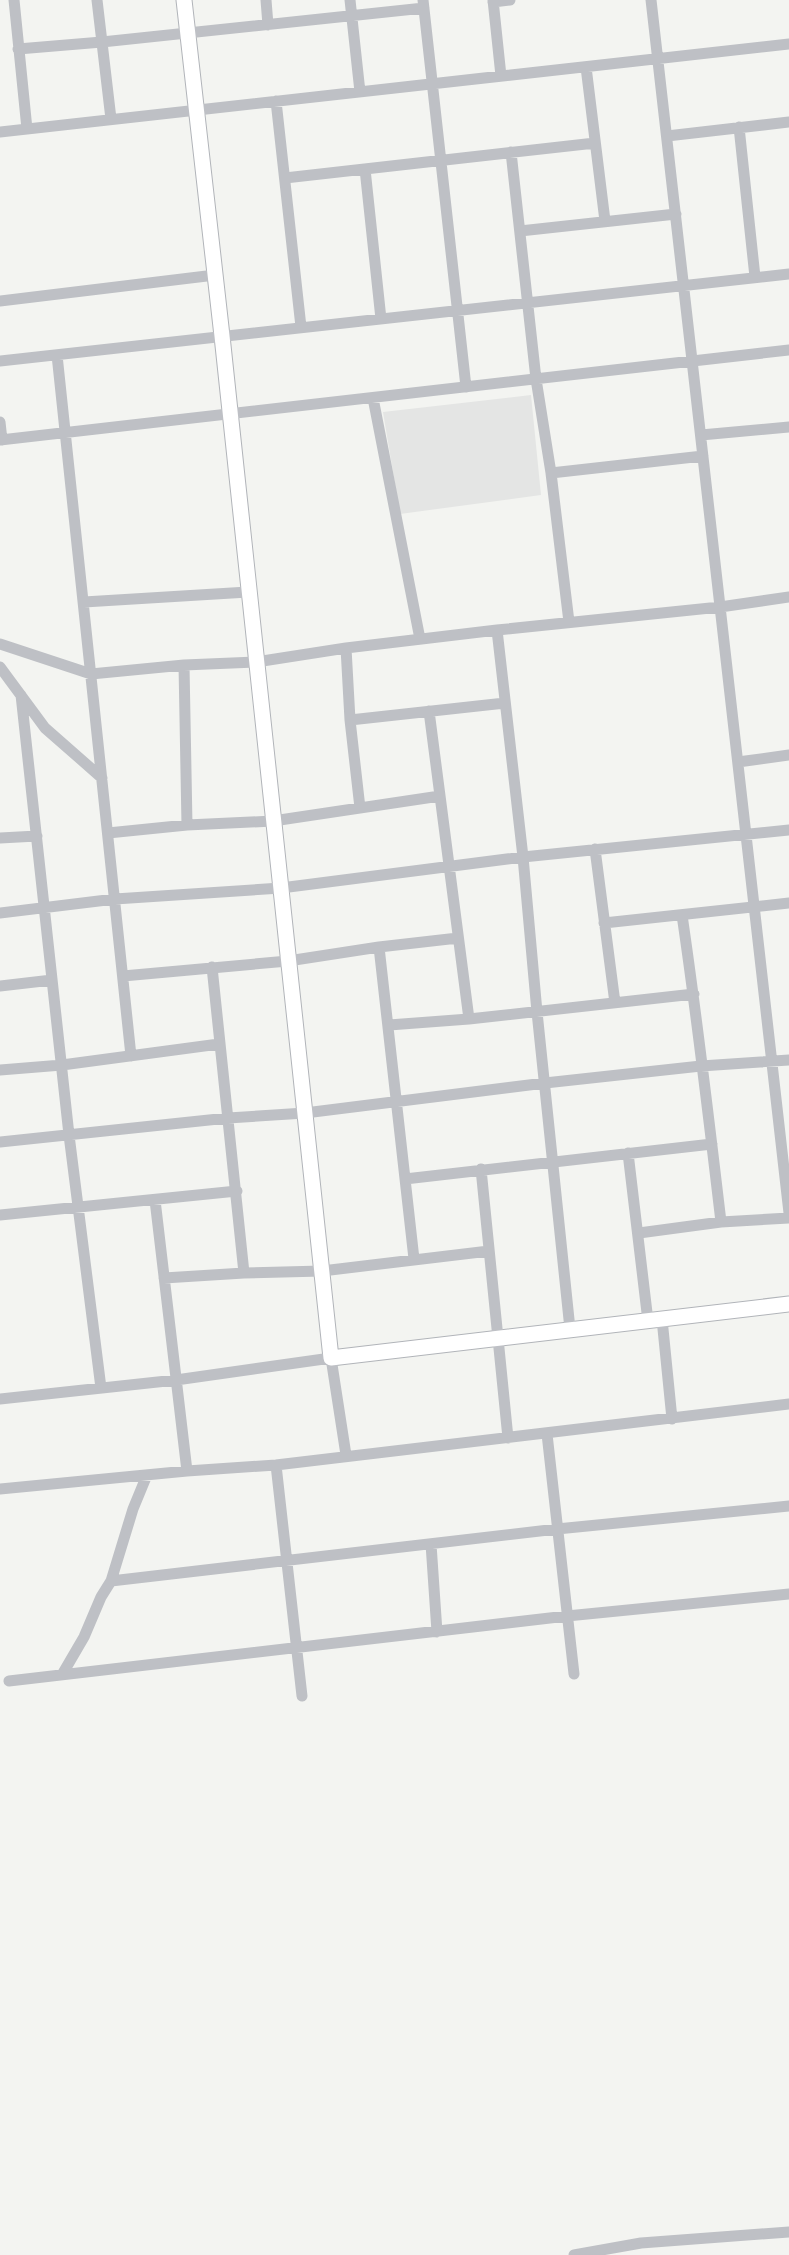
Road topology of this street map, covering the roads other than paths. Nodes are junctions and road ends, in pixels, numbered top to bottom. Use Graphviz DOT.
graph roads {
  1 [pos="14,0"];
  2 [pos="97,0"];
  3 [pos="184,0"];
  4 [pos="266,0"];
  5 [pos="350,0"];
  6 [pos="510,0"];
  7 [pos="651,0"];
  8 [pos="493,1"];
  9 [pos="423,4"];
  10 [pos="352,16"];
  11 [pos="268,25"];
  12 [pos="188,34"];
  13 [pos="102,42"];
  14 [pos="789,44"];
  15 [pos="18,49"];
  16 [pos="658,58"];
  17 [pos="586,66"];
  18 [pos="501,76"];
  19 [pos="432,84"];
  20 [pos="360,92"];
  21 [pos="276,101"];
  22 [pos="196,111"];
  23 [pos="111,119"];
  24 [pos="789,122"];
  25 [pos="738,127"];
  26 [pos="27,129"];
  27 [pos="0,132"];
  28 [pos="667,136"];
  29 [pos="595,143"];
  30 [pos="511,152"];
  31 [pos="440,160"];
  32 [pos="365,169"];
  33 [pos="285,178"];
  34 [pos="676,214"];
  35 [pos="605,221"];
  36 [pos="520,231"];
  37 [pos="789,274"];
  38 [pos="215,275"];
  39 [pos="754,278"];
  40 [pos="684,285"];
  41 [pos="0,302"];
  42 [pos="528,302"];
  43 [pos="457,310"];
  44 [pos="382,318"];
  45 [pos="301,328"];
  46 [pos="222,336"];
  47 [pos="789,350"];
  48 [pos="57,355"];
  49 [pos="0,361"];
  50 [pos="691,362"];
  51 [pos="536,379"];
  52 [pos="466,387"];
  53 [pos="372,398"];
  54 [pos="230,414"];
  55 [pos="0,422"];
  56 [pos="789,427"];
  57 [pos="67,432"];
  58 [pos="701,435"];
  59 [pos="1,440"];
  60 [pos="703,456"];
  61 [pos="551,473"];
  62 [pos="248,592"];
  63 [pos="789,597"];
  64 [pos="84,602"];
  65 [pos="720,606"];
  66 [pos="569,622"];
  67 [pos="497,630"];
  68 [pos="420,639"];
  69 [pos="0,644"];
  70 [pos="346,648"];
  71 [pos="256,662"];
  72 [pos="184,665"];
  73 [pos="0,667"];
  74 [pos="91,674"];
  75 [pos="21,695"];
  76 [pos="505,703"];
  77 [pos="429,711"];
  78 [pos="350,720"];
  79 [pos="789,755"];
  80 [pos="738,762"];
  81 [pos="102,778"];
  82 [pos="440,796"];
  83 [pos="360,808"];
  84 [pos="273,821"];
  85 [pos="187,825"];
  86 [pos="789,830"];
  87 [pos="108,833"];
  88 [pos="746,835"];
  89 [pos="37,836"];
  90 [pos="0,838"];
  91 [pos="595,849"];
  92 [pos="523,857"];
  93 [pos="449,866"];
  94 [pos="281,888"];
  95 [pos="115,899"];
  96 [pos="789,903"];
  97 [pos="754,907"];
  98 [pos="44,908"];
  99 [pos="0,913"];
  100 [pos="682,915"];
  101 [pos="604,923"];
  102 [pos="458,938"];
  103 [pos="379,946"];
  104 [pos="288,961"];
  105 [pos="212,967"];
  106 [pos="123,976"];
  107 [pos="52,980"];
  108 [pos="0,986"];
  109 [pos="694,994"];
  110 [pos="615,1003"];
  111 [pos="537,1012"];
  112 [pos="469,1019"];
  113 [pos="389,1025"];
  114 [pos="219,1044"];
  115 [pos="131,1056"];
  116 [pos="789,1060"];
  117 [pos="772,1062"];
  118 [pos="62,1065"];
  119 [pos="701,1066"];
  120 [pos="0,1070"];
  121 [pos="544,1083"];
  122 [pos="396,1101"];
  123 [pos="305,1113"];
  124 [pos="228,1118"];
  125 [pos="69,1135"];
  126 [pos="0,1142"];
  127 [pos="712,1144"];
  128 [pos="628,1153"];
  129 [pos="552,1161"];
  130 [pos="481,1169"];
  131 [pos="405,1178"];
  132 [pos="237,1191"];
  133 [pos="155,1200"];
  134 [pos="78,1208"];
  135 [pos="789,1213"];
  136 [pos="0,1215"];
  137 [pos="789,1218"];
  138 [pos="721,1222"];
  139 [pos="639,1233"];
  140 [pos="489,1251"];
  141 [pos="414,1259"];
  142 [pos="322,1271"];
  143 [pos="244,1273"];
  144 [pos="164,1278"];
  145 [pos="789,1304"];
  146 [pos="655,1320"];
  147 [pos="570,1329"];
  148 [pos="497,1337"];
  149 [pos="331,1358"];
  150 [pos="176,1380"];
  151 [pos="101,1388"];
  152 [pos="0,1399"];
  153 [pos="789,1404"];
  154 [pos="672,1419"];
  155 [pos="546,1434"];
  156 [pos="508,1438"];
  157 [pos="346,1455"];
  158 [pos="276,1465"];
  159 [pos="187,1471"];
  160 [pos="146,1475"];
  161 [pos="0,1489"];
  162 [pos="789,1506"];
  163 [pos="557,1530"];
  164 [pos="430,1544"];
  165 [pos="286,1561"];
  166 [pos="111,1581"];
  167 [pos="789,1594"];
  168 [pos="568,1616"];
  169 [pos="437,1632"];
  170 [pos="298,1648"];
  171 [pos="63,1674"];
  172 [pos="574,1674"];
  173 [pos="9,1681"];
  174 [pos="302,1696"];
  175 [pos="789,2232"];
  176 [pos="574,2255"];
  1 -- 15 [label="street"];
  2 -- 13 [label="street"];
  3 -- 12 [label="street"];
  4 -- 11 [label="street"];
  5 -- 10 [label="street"];
  6 -- 8 [label="street"];
  7 -- 16 [label="street"];
  8 -- 18 [label="street"];
  9 -- 10 [label="street"];
  9 -- 19 [label="street"];
  10 -- 11 [label="street"];
  10 -- 20 [label="street"];
  11 -- 12 [label="street"];
  12 -- 13 [label="street"];
  12 -- 22 [label="street"];
  13 -- 15 [label="street"];
  13 -- 23 [label="street"];
  14 -- 16 [label="street"];
  15 -- 26 [label="street"];
  16 -- 17 [label="street"];
  16 -- 28 [label="street"];
  17 -- 18 [label="street"];
  17 -- 29 [label="street"];
  18 -- 19 [label="street"];
  19 -- 20 [label="street"];
  19 -- 31 [label="street"];
  20 -- 21 [label="street"];
  21 -- 22 [label="street"];
  21 -- 33 [label="street"];
  22 -- 23 [label="street"];
  22 -- 38 [label="street"];
  23 -- 26 [label="street"];
  24 -- 25 [label="street"];
  25 -- 28 [label="street"];
  25 -- 39 [label="street"];
  26 -- 27 [label="street"];
  28 -- 34 [label="street"];
  29 -- 30 [label="street"];
  29 -- 35 [label="street"];
  30 -- 31 [label="street"];
  30 -- 36 [label="street"];
  31 -- 32 [label="street"];
  31 -- 43 [label="street"];
  32 -- 33 [label="street"];
  32 -- 44 [label="street"];
  33 -- 45 [label="street"];
  34 -- 35 [label="street"];
  34 -- 40 [label="street"];
  35 -- 36 [label="street"];
  36 -- 42 [label="street"];
  37 -- 39 [label="street"];
  38 -- 41 [label="street"];
  38 -- 46 [label="street"];
  39 -- 40 [label="street"];
  40 -- 42 [label="street"];
  40 -- 50 [label="street"];
  42 -- 43 [label="street"];
  42 -- 51 [label="street"];
  43 -- 44 [label="street"];
  43 -- 52 [label="street"];
  44 -- 45 [label="street"];
  45 -- 46 [label="street"];
  46 -- 48 [label="street"];
  46 -- 54 [label="street"];
  47 -- 50 [label="street"];
  48 -- 49 [label="street"];
  48 -- 57 [label="street"];
  50 -- 51 [label="street"];
  50 -- 58 [label="street"];
  51 -- 52 [label="street"];
  51 -- 61 [label="street"];
  52 -- 53 [label="street"];
  53 -- 54 [label="street"];
  53 -- 68 [label="street"];
  54 -- 57 [label="street"];
  54 -- 62 [label="street"];
  55 -- 59 [label="street"];
  56 -- 58 [label="street"];
  57 -- 59 [label="street"];
  57 -- 64 [label="street"];
  58 -- 60 [label="street"];
  60 -- 61 [label="street"];
  60 -- 65 [label="street"];
  61 -- 66 [label="street"];
  62 -- 64 [label="street"];
  62 -- 71 [label="street"];
  63 -- 65 [label="street"];
  64 -- 74 [label="street"];
  65 -- 66 [label="street"];
  65 -- 80 [label="street"];
  66 -- 67 [label="street"];
  67 -- 68 [label="street"];
  67 -- 76 [label="street"];
  68 -- 70 [label="street"];
  69 -- 74 [label="street"];
  70 -- 71 [label="street"];
  70 -- 78 [label="street"];
  71 -- 72 [label="street"];
  71 -- 84 [label="street"];
  72 -- 74 [label="street"];
  72 -- 85 [label="street"];
  73 -- 75 [label="street"];
  74 -- 81 [label="street"];
  75 -- 81 [label="street"];
  75 -- 89 [label="street"];
  76 -- 77 [label="street"];
  76 -- 92 [label="street"];
  77 -- 78 [label="street"];
  77 -- 82 [label="street"];
  78 -- 83 [label="street"];
  79 -- 80 [label="street"];
  80 -- 88 [label="street"];
  81 -- 87 [label="street"];
  82 -- 83 [label="street"];
  82 -- 93 [label="street"];
  83 -- 84 [label="street"];
  84 -- 85 [label="street"];
  84 -- 94 [label="street"];
  85 -- 87 [label="street"];
  86 -- 88 [label="street"];
  87 -- 95 [label="street"];
  88 -- 91 [label="street"];
  88 -- 97 [label="street"];
  89 -- 90 [label="street"];
  89 -- 98 [label="street"];
  91 -- 92 [label="street"];
  91 -- 101 [label="street"];
  92 -- 93 [label="street"];
  92 -- 111 [label="street"];
  93 -- 94 [label="street"];
  93 -- 102 [label="street"];
  94 -- 95 [label="street"];
  94 -- 104 [label="street"];
  95 -- 98 [label="street"];
  95 -- 106 [label="street"];
  96 -- 97 [label="street"];
  97 -- 100 [label="street"];
  97 -- 117 [label="street"];
  98 -- 99 [label="street"];
  98 -- 107 [label="street"];
  100 -- 101 [label="street"];
  100 -- 109 [label="street"];
  101 -- 110 [label="street"];
  102 -- 103 [label="street"];
  102 -- 112 [label="street"];
  103 -- 104 [label="street"];
  103 -- 113 [label="street"];
  104 -- 105 [label="street"];
  104 -- 123 [label="street"];
  105 -- 106 [label="street"];
  105 -- 114 [label="street"];
  106 -- 115 [label="street"];
  107 -- 108 [label="street"];
  107 -- 118 [label="street"];
  109 -- 110 [label="street"];
  109 -- 119 [label="street"];
  110 -- 111 [label="street"];
  111 -- 112 [label="street"];
  111 -- 121 [label="street"];
  112 -- 113 [label="street"];
  113 -- 122 [label="street"];
  114 -- 115 [label="street"];
  114 -- 124 [label="street"];
  115 -- 118 [label="street"];
  116 -- 117 [label="street"];
  117 -- 119 [label="street"];
  117 -- 135 [label="street"];
  118 -- 120 [label="street"];
  118 -- 125 [label="street"];
  119 -- 121 [label="street"];
  119 -- 127 [label="street"];
  121 -- 122 [label="street"];
  121 -- 129 [label="street"];
  122 -- 123 [label="street"];
  122 -- 131 [label="street"];
  123 -- 124 [label="street"];
  123 -- 142 [label="street"];
  124 -- 125 [label="street"];
  124 -- 132 [label="street"];
  125 -- 126 [label="street"];
  125 -- 134 [label="street"];
  127 -- 128 [label="street"];
  127 -- 138 [label="street"];
  128 -- 129 [label="street"];
  128 -- 139 [label="street"];
  129 -- 130 [label="street"];
  129 -- 147 [label="street"];
  130 -- 131 [label="street"];
  130 -- 140 [label="street"];
  131 -- 141 [label="street"];
  132 -- 133 [label="street"];
  132 -- 143 [label="street"];
  133 -- 134 [label="street"];
  133 -- 144 [label="street"];
  134 -- 136 [label="street"];
  134 -- 151 [label="street"];
  137 -- 138 [label="street"];
  138 -- 139 [label="street"];
  139 -- 146 [label="street"];
  140 -- 141 [label="street"];
  140 -- 148 [label="street"];
  141 -- 142 [label="street"];
  142 -- 143 [label="street"];
  142 -- 149 [label="street"];
  143 -- 144 [label="street"];
  144 -- 150 [label="street"];
  145 -- 146 [label="street"];
  146 -- 147 [label="street"];
  146 -- 154 [label="street"];
  147 -- 148 [label="street"];
  148 -- 149 [label="street"];
  148 -- 156 [label="street"];
  149 -- 150 [label="street"];
  149 -- 157 [label="street"];
  150 -- 151 [label="street"];
  150 -- 159 [label="street"];
  151 -- 152 [label="street"];
  153 -- 154 [label="street"];
  154 -- 155 [label="street"];
  155 -- 156 [label="street"];
  155 -- 163 [label="street"];
  156 -- 157 [label="street"];
  157 -- 158 [label="street"];
  158 -- 159 [label="street"];
  158 -- 165 [label="street"];
  159 -- 160 [label="street"];
  160 -- 161 [label="street"];
  160 -- 166 [label="street"];
  162 -- 163 [label="street"];
  163 -- 164 [label="street"];
  163 -- 168 [label="street"];
  164 -- 165 [label="street"];
  164 -- 169 [label="street"];
  165 -- 166 [label="street"];
  165 -- 170 [label="street"];
  166 -- 171 [label="street"];
  167 -- 168 [label="street"];
  168 -- 169 [label="street"];
  168 -- 172 [label="street"];
  169 -- 170 [label="street"];
  170 -- 171 [label="street"];
  170 -- 174 [label="street"];
  171 -- 173 [label="street"];
  175 -- 176 [label="street"];
}
